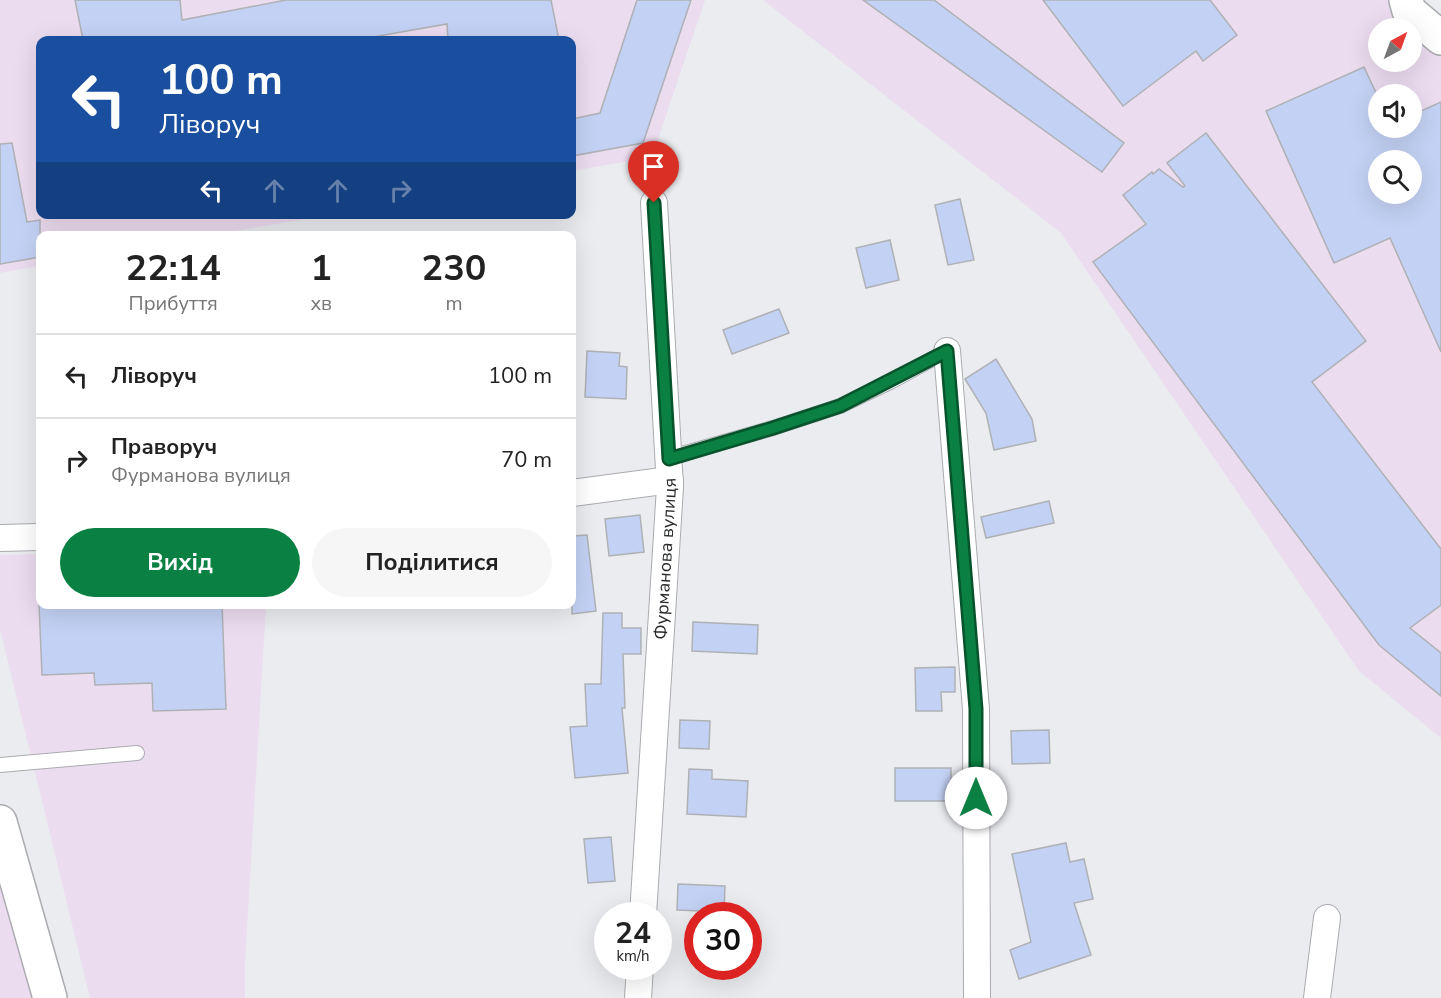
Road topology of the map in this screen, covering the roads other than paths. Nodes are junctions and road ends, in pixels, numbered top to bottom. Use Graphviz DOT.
graph roads {
  1 [pos="1406,0"];
  2 [pos="1441,38"];
  3 [pos="654,203"];
  4 [pos="947,351"];
  5 [pos="669,470"];
  6 [pos="576,492"];
  7 [pos="36,537"];
  8 [pos="0,538"];
  9 [pos="137,753"];
  10 [pos="0,765"];
  11 [pos="0,822"];
  12 [pos="644,902"];
  13 [pos="1327,918"];
  14 [pos="639,980"];
  15 [pos="50,998"];
  16 [pos="638,998"];
  17 [pos="977,998"];
  18 [pos="1317,998"];
  1 -- 2 [label="street"];
  3 -- 5 [label="street, Фурманова вулиця"];
  4 -- 5 [label="lane"];
  4 -- 17 [label="street"];
  5 -- 6 [label="street"];
  5 -- 12 [label="street, Фурманова вулиця"];
  7 -- 8 [label="street"];
  9 -- 10 [label="lane"];
  11 -- 15 [label="street"];
  13 -- 18 [label="street"];
  14 -- 16 [label="street"];
}
